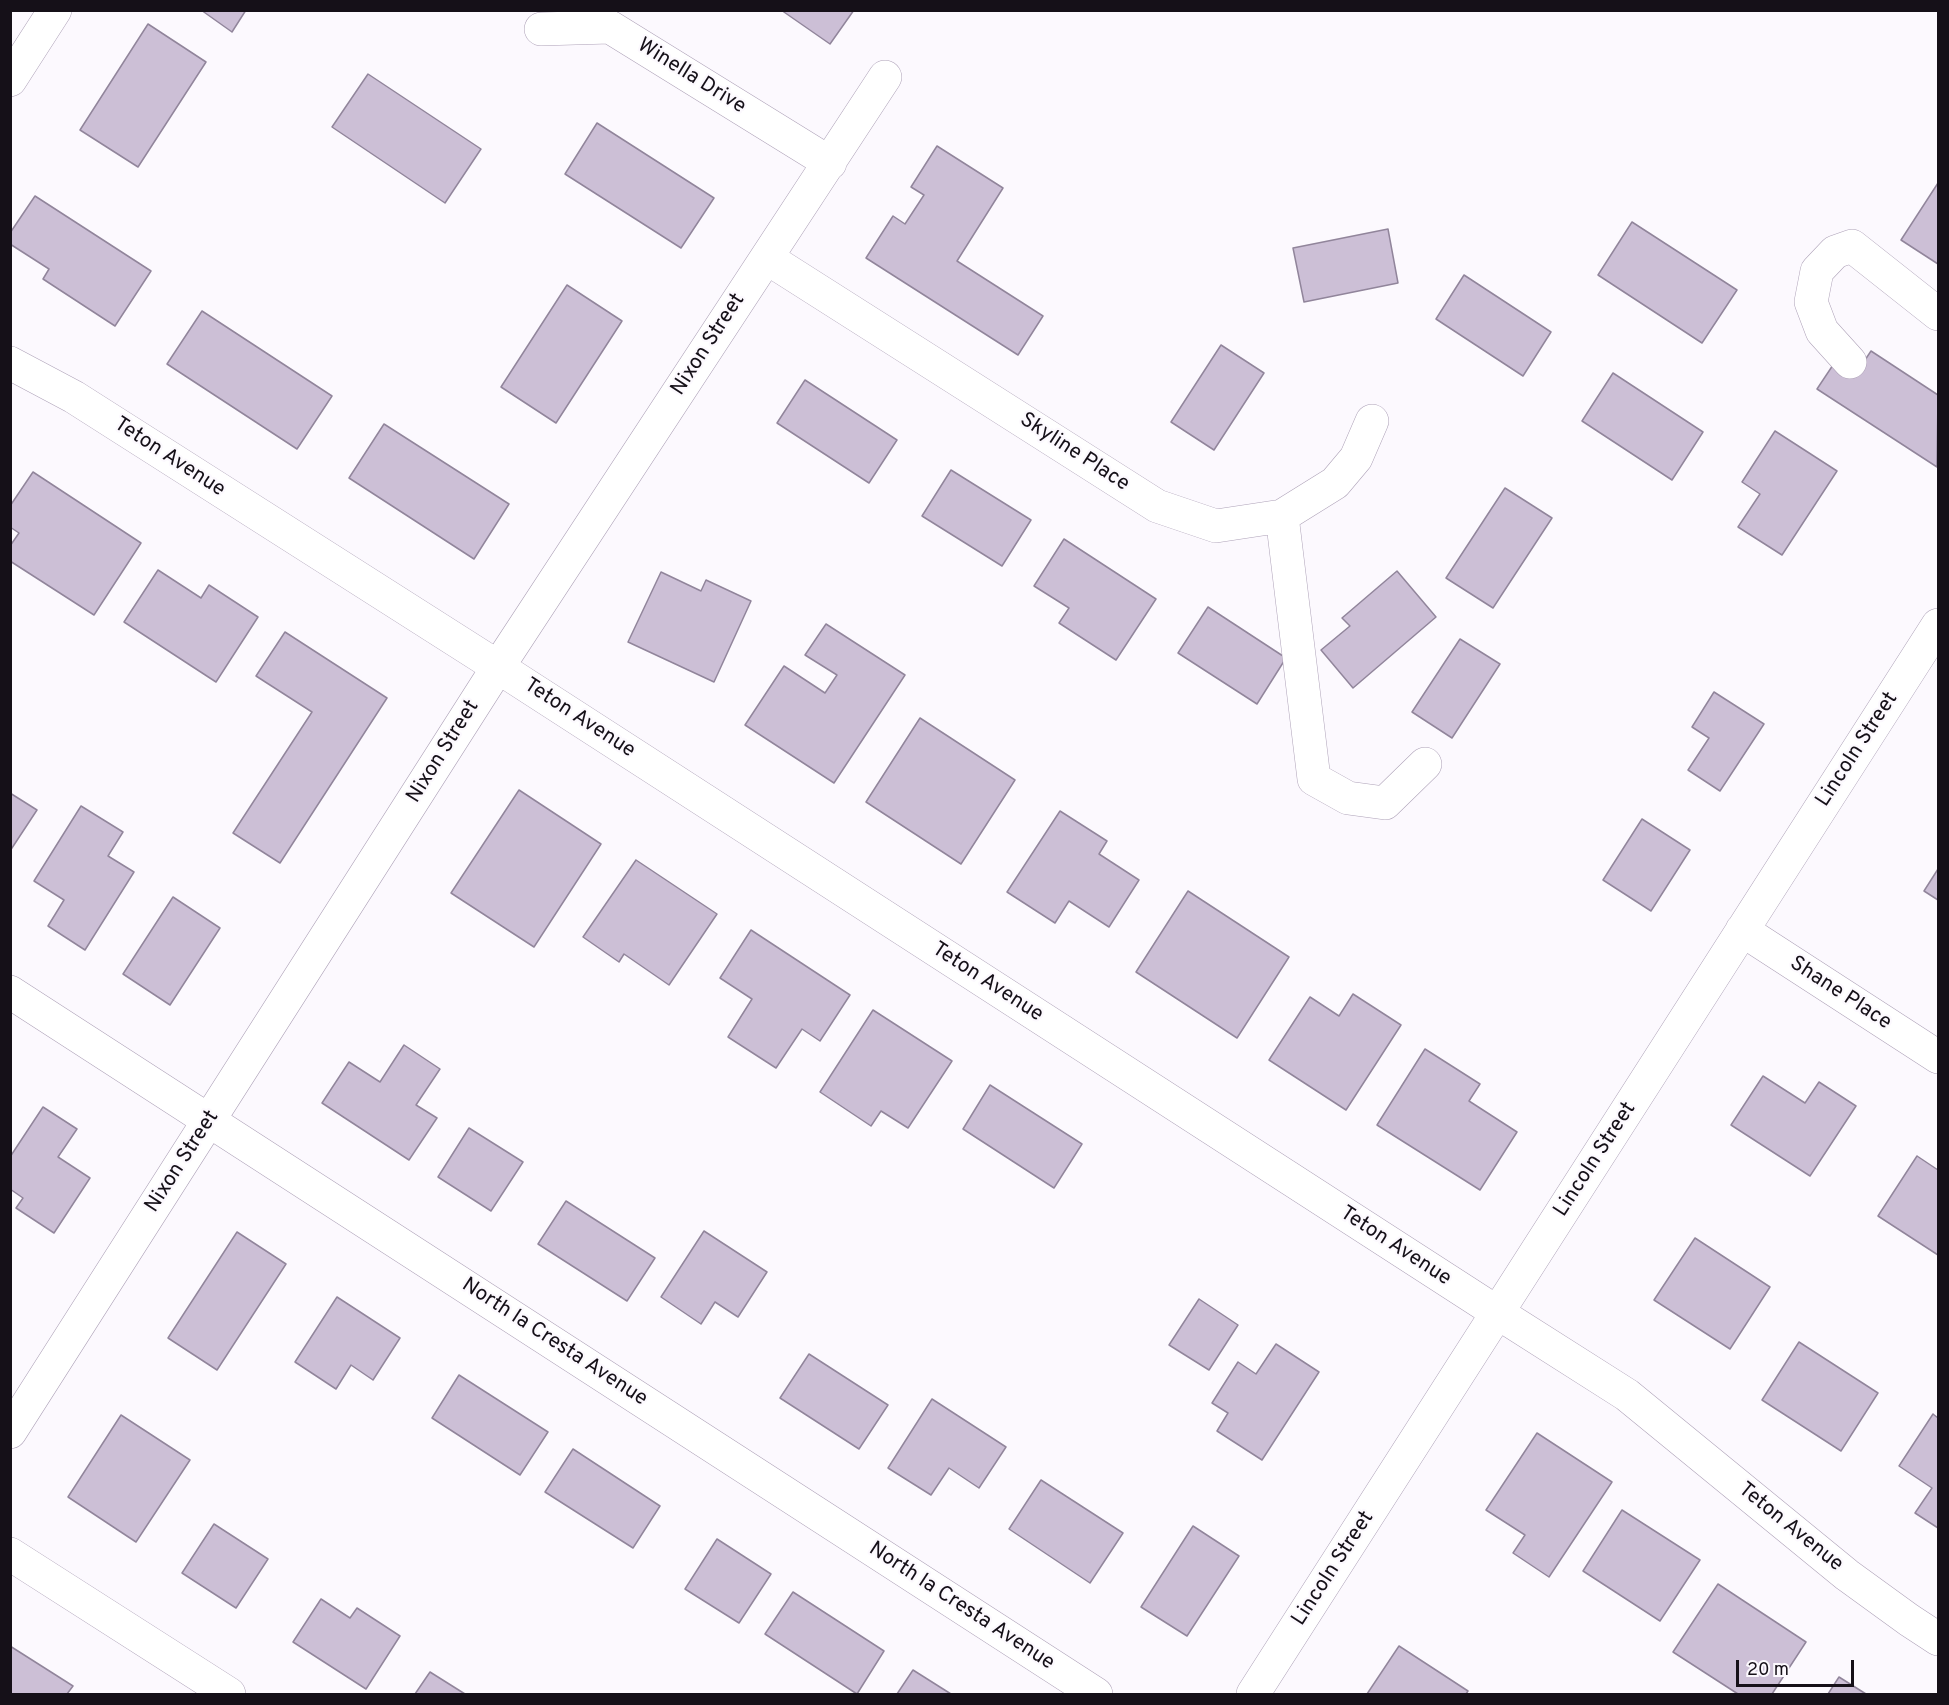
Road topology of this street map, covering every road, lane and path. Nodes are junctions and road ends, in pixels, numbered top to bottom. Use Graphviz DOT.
graph roads {
  1 [pos="55,10"];
  2 [pos="541,29"];
  3 [pos="885,77"];
  4 [pos="10,80"];
  5 [pos="830,163"];
  6 [pos="767,258"];
  7 [pos="1938,314"];
  8 [pos="1850,362"];
  9 [pos="10,363"];
  10 [pos="1372,421"];
  11 [pos="1282,516"];
  12 [pos="1938,625"];
  13 [pos="498,667"];
  14 [pos="1425,764"];
  15 [pos="1742,930"];
  16 [pos="10,992"];
  17 [pos="1938,1057"];
  18 [pos="210,1120"];
  19 [pos="1498,1314"];
  20 [pos="10,1432"];
  21 [pos="10,1554"];
  22 [pos="1938,1639"];
  23 [pos="229,1695"];
  24 [pos="1096,1695"];
  25 [pos="1253,1695"];
  1 -- 4 [label="street"];
  2 -- 5 [label="street, Winella Drive"];
  3 -- 5 [label="street, Nixon Street"];
  5 -- 6 [label="street, Nixon Street"];
  6 -- 11 [label="street, Skyline Place"];
  6 -- 13 [label="street, Nixon Street"];
  7 -- 8 [label="street"];
  9 -- 13 [label="street, Teton Avenue"];
  10 -- 11 [label="street, Skyline Place"];
  11 -- 14 [label="street"];
  12 -- 15 [label="street, Lincoln Street"];
  13 -- 18 [label="street, Nixon Street"];
  13 -- 19 [label="street, Teton Avenue"];
  15 -- 17 [label="street, Shane Place"];
  15 -- 19 [label="street, Lincoln Street"];
  16 -- 18 [label="street, North la Cresta Avenue"];
  18 -- 20 [label="street, Nixon Street"];
  18 -- 24 [label="street, North la Cresta Avenue"];
  19 -- 22 [label="street, Teton Avenue"];
  19 -- 25 [label="street, Lincoln Street"];
  21 -- 23 [label="street"];
}
